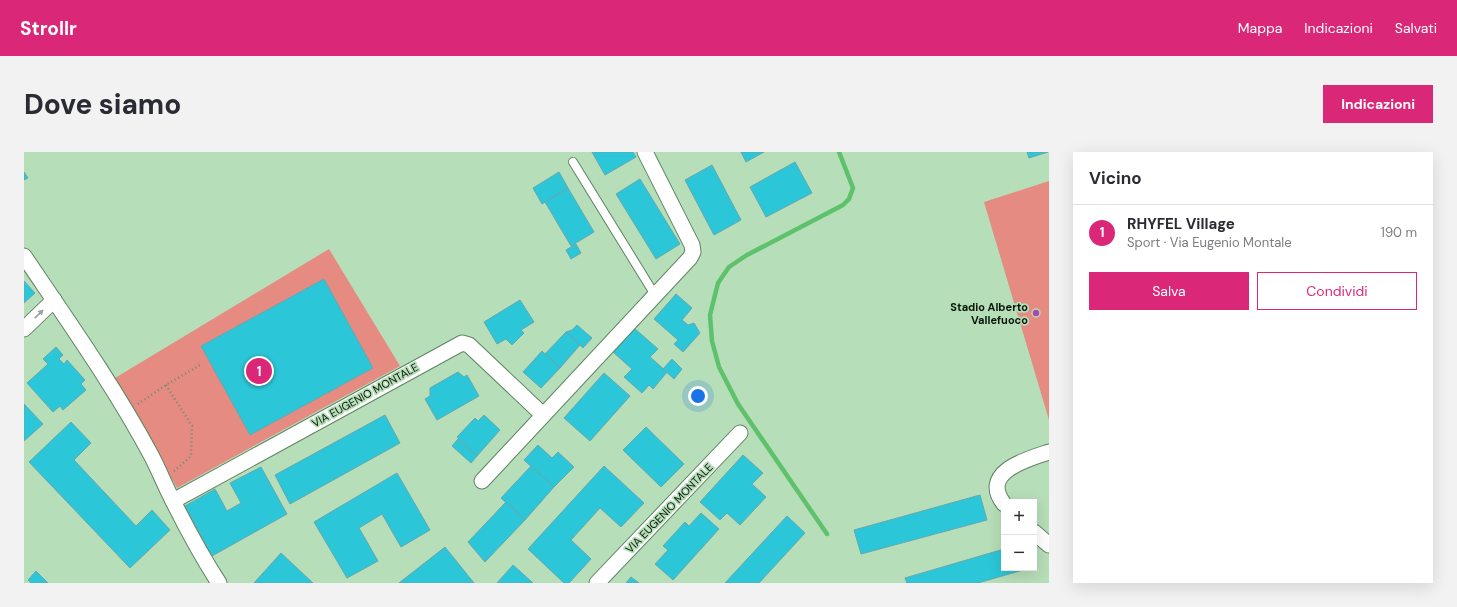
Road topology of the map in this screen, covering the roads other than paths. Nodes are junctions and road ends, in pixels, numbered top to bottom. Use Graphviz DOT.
graph roads {
  1 [pos="645,152"];
  2 [pos="573,162"];
  3 [pos="24,256"];
  4 [pos="655,295"];
  5 [pos="54,300"];
  6 [pos="24,329"];
  7 [pos="543,415"];
  8 [pos="740,434"];
  9 [pos="1049,452"];
  10 [pos="482,481"];
  11 [pos="1001,499"];
  12 [pos="173,501"];
  13 [pos="1037,535"];
  14 [pos="1049,545"];
  15 [pos="219,583"];
  16 [pos="597,583"];
  1 -- 4 [label="street"];
  2 -- 4 [label="lane"];
  3 -- 5 [label="street"];
  4 -- 7 [label="street"];
  6 -- 5 [label="street, one-way"];
  5 -- 12 [label="street"];
  7 -- 10 [label="street"];
  7 -- 12 [label="street, VIA EUGENIO MONTALE"];
  8 -- 16 [label="street, VIA EUGENIO MONTALE"];
  9 -- 11 [label="street"];
  12 -- 15 [label="street"];
  13 -- 14 [label="street"];
}
